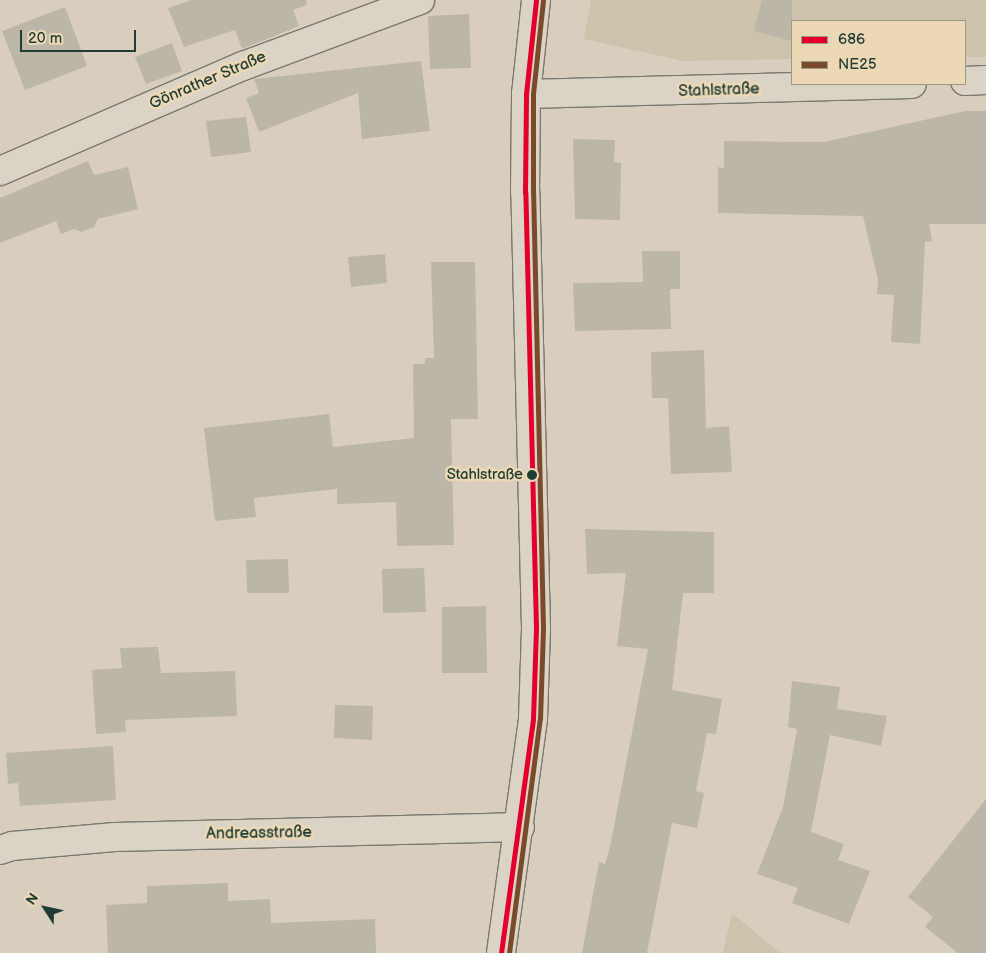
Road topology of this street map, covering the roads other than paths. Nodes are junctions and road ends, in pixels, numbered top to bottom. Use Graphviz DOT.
graph roads {
  1 [pos="420,0"];
  2 [pos="536,0"];
  3 [pos="986,80"];
  4 [pos="966,81"];
  5 [pos="873,85"];
  6 [pos="526,94"];
  7 [pos="0,171"];
  8 [pos="520,827"];
  9 [pos="0,850"];
  10 [pos="501,953"];
  1 -- 7 [label="street, Gönrather Straße"];
  2 -- 6 [label="street"];
  3 -- 4 [label="street"];
  5 -- 6 [label="street, Stahlstraße"];
  6 -- 8 [label="street"];
  8 -- 9 [label="street, Andreasstraße"];
  8 -- 10 [label="street"];
}
